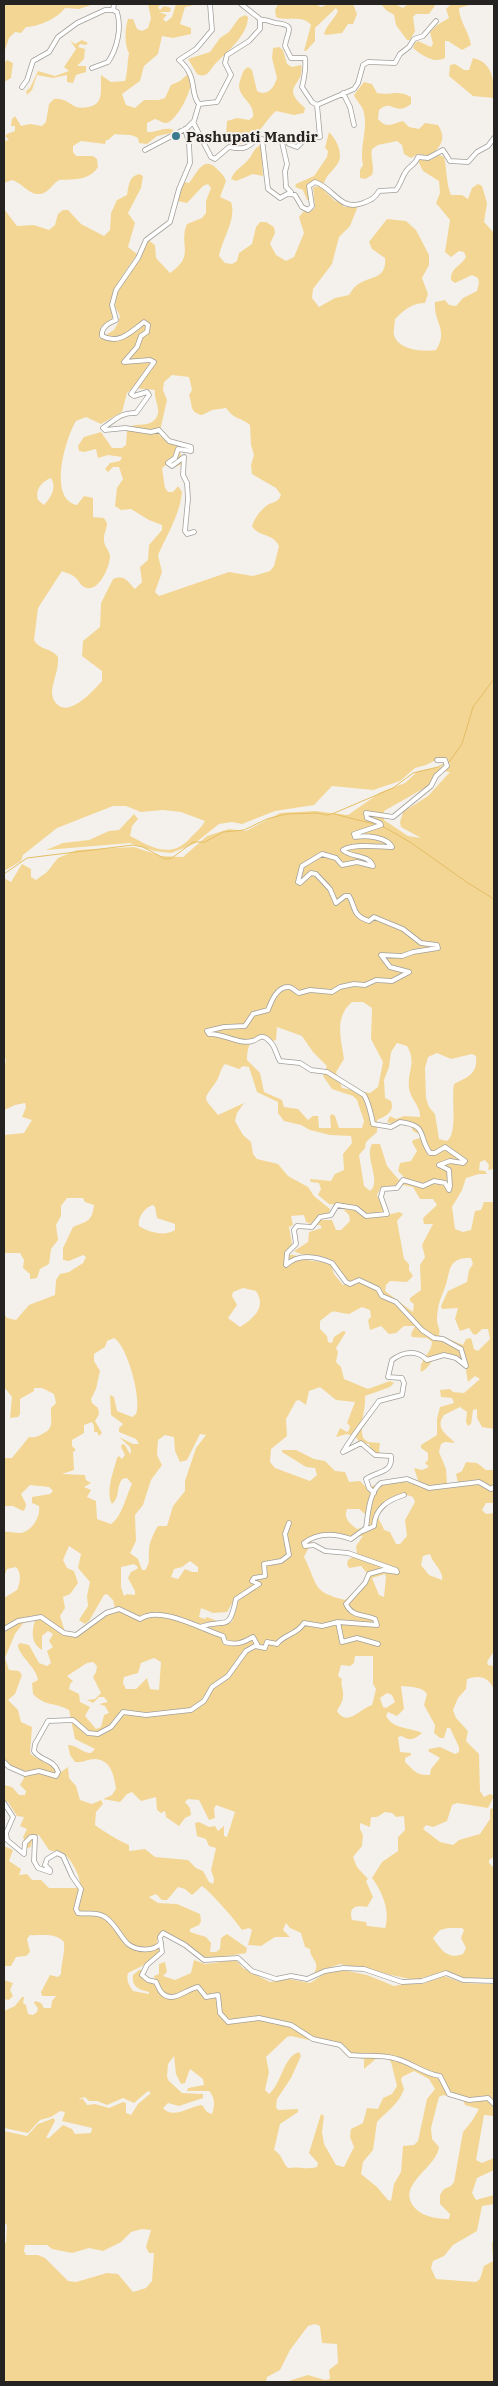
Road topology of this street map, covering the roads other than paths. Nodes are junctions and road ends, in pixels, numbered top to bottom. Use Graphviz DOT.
graph roads {
  1 [pos="114,4"];
  2 [pos="210,4"];
  3 [pos="241,4"];
  4 [pos="113,10"];
  5 [pos="260,20"];
  6 [pos="436,21"];
  7 [pos="92,68"];
  8 [pos="22,86"];
  9 [pos="342,92"];
  10 [pos="199,104"];
  11 [pos="317,105"];
  12 [pos="193,122"];
  13 [pos="354,124"];
  14 [pos="185,130"];
  15 [pos="494,138"];
  16 [pos="145,150"];
  17 [pos="290,194"];
  18 [pos="194,532"];
  19 [pos="437,760"];
  20 [pos="494,1487"];
  21 [pos="374,1493"];
  22 [pos="404,1495"];
  23 [pos="289,1523"];
  24 [pos="356,1533"];
  25 [pos="338,1622"];
  26 [pos="199,1627"];
  27 [pos="4,1629"];
  28 [pos="378,1644"];
  29 [pos="258,1646"];
  30 [pos="4,1762"];
  31 [pos="4,1804"];
  32 [pos="161,1943"];
  33 [pos="494,1980"];
  34 [pos="494,2104"];
  1 -- 4 [label="street"];
  2 -- 10 [label="street"];
  3 -- 5 [label="street"];
  4 -- 7 [label="street"];
  4 -- 8 [label="street"];
  5 -- 10 [label="street"];
  5 -- 11 [label="street"];
  6 -- 9 [label="street"];
  9 -- 11 [label="street"];
  9 -- 13 [label="street"];
  10 -- 12 [label="street"];
  11 -- 17 [label="street"];
  12 -- 14 [label="street"];
  12 -- 17 [label="street"];
  14 -- 16 [label="street"];
  14 -- 18 [label="street"];
  15 -- 17 [label="street"];
  19 -- 21 [label="street"];
  20 -- 21 [label="street"];
  21 -- 24 [label="street"];
  22 -- 24 [label="street"];
  23 -- 26 [label="street"];
  24 -- 25 [label="street"];
  25 -- 28 [label="street"];
  25 -- 29 [label="street"];
  26 -- 27 [label="street"];
  26 -- 29 [label="street"];
  29 -- 30 [label="street"];
  31 -- 32 [label="street"];
  32 -- 33 [label="street"];
  32 -- 34 [label="street"];
}
